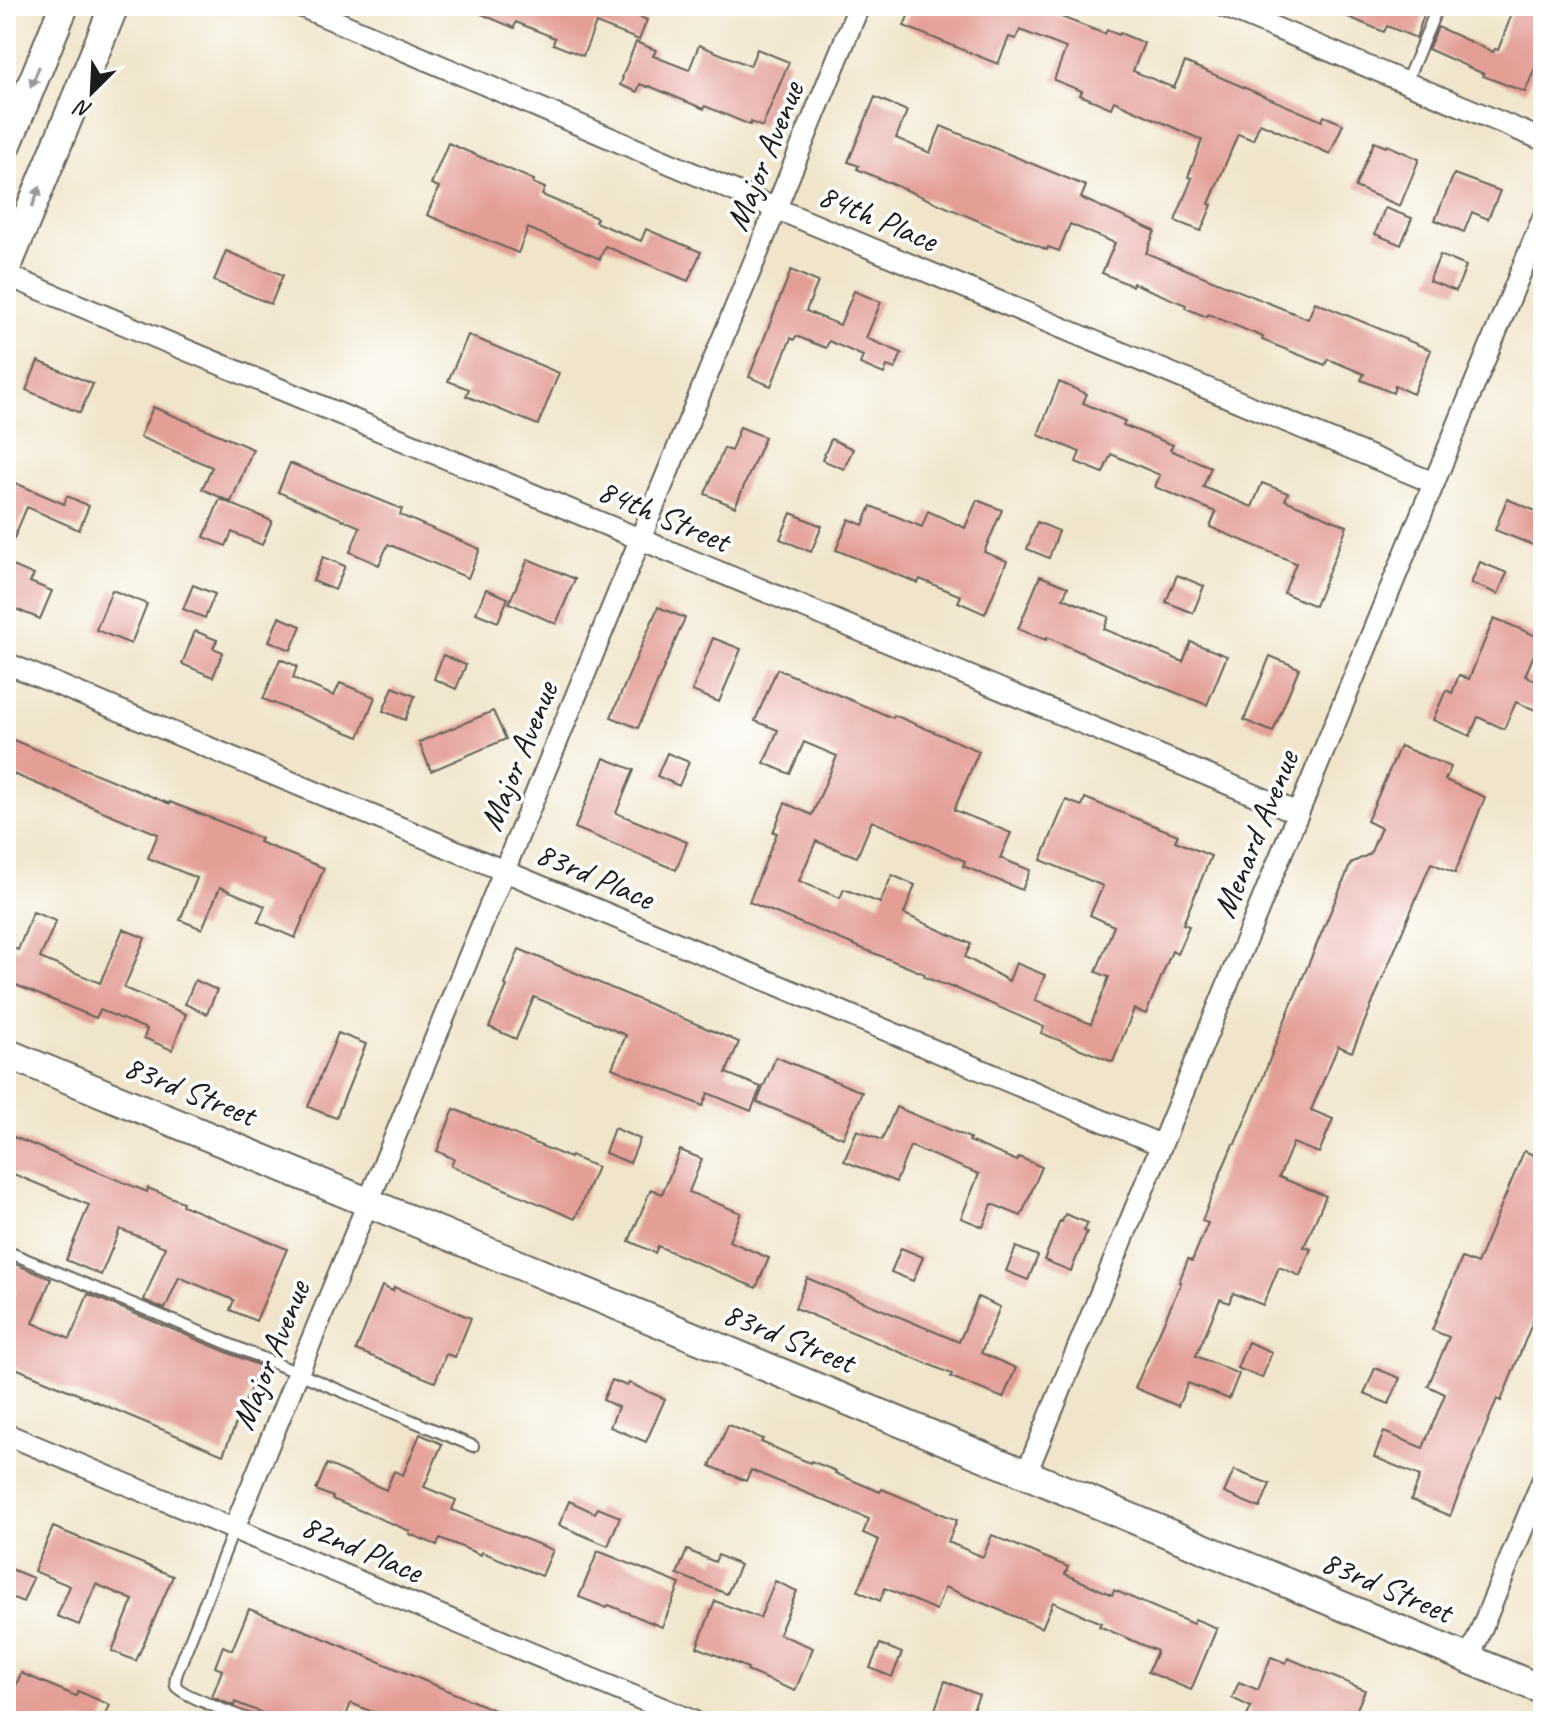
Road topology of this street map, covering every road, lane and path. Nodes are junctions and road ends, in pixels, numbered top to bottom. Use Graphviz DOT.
graph roads {
  1 [pos="64,6"];
  2 [pos="114,6"];
  3 [pos="300,6"];
  4 [pos="859,6"];
  5 [pos="1223,6"];
  6 [pos="1438,6"];
  7 [pos="1246,10"];
  8 [pos="1406,82"];
  9 [pos="1543,140"];
  10 [pos="6,147"];
  11 [pos="777,209"];
  12 [pos="1543,218"];
  13 [pos="6,272"];
  14 [pos="1434,483"];
  15 [pos="641,540"];
  16 [pos="6,663"];
  17 [pos="1298,813"];
  18 [pos="504,872"];
  19 [pos="6,1053"];
  20 [pos="1161,1145"];
  21 [pos="367,1201"];
  22 [pos="6,1251"];
  23 [pos="298,1372"];
  24 [pos="6,1434"];
  25 [pos="473,1446"];
  26 [pos="1026,1474"];
  27 [pos="1543,1479"];
  28 [pos="234,1529"];
  29 [pos="1469,1659"];
  30 [pos="1543,1690"];
  31 [pos="252,1721"];
  32 [pos="693,1721"];
  1 -- 10 [label="street, one-way"];
  13 -- 2 [label="street, one-way"];
  3 -- 11 [label="street, 84th Place"];
  4 -- 11 [label="street, Major Avenue"];
  5 -- 7 [label="street"];
  6 -- 8 [label="lane"];
  7 -- 8 [label="street"];
  8 -- 9 [label="street"];
  11 -- 14 [label="street, 84th Place"];
  11 -- 15 [label="street, Major Avenue"];
  12 -- 14 [label="street, Menard Avenue"];
  13 -- 15 [label="street, 84th Street"];
  14 -- 17 [label="street, Menard Avenue"];
  15 -- 17 [label="street, 84th Street"];
  15 -- 18 [label="street, Major Avenue"];
  16 -- 18 [label="street, 83rd Place"];
  17 -- 20 [label="street, Menard Avenue"];
  18 -- 20 [label="street, 83rd Place"];
  18 -- 21 [label="street, Major Avenue"];
  19 -- 21 [label="street, 83rd Street"];
  20 -- 26 [label="street, Menard Avenue"];
  21 -- 23 [label="street, Major Avenue"];
  21 -- 26 [label="street, 83rd Street"];
  22 -- 23 [label="lane"];
  23 -- 25 [label="lane"];
  23 -- 28 [label="street, Major Avenue"];
  24 -- 28 [label="street, 82nd Place"];
  26 -- 29 [label="street, 83rd Street"];
  27 -- 29 [label="street"];
  28 -- 31 [label="lane"];
  28 -- 32 [label="street, 82nd Place"];
  29 -- 30 [label="street, 83rd Street"];
}
